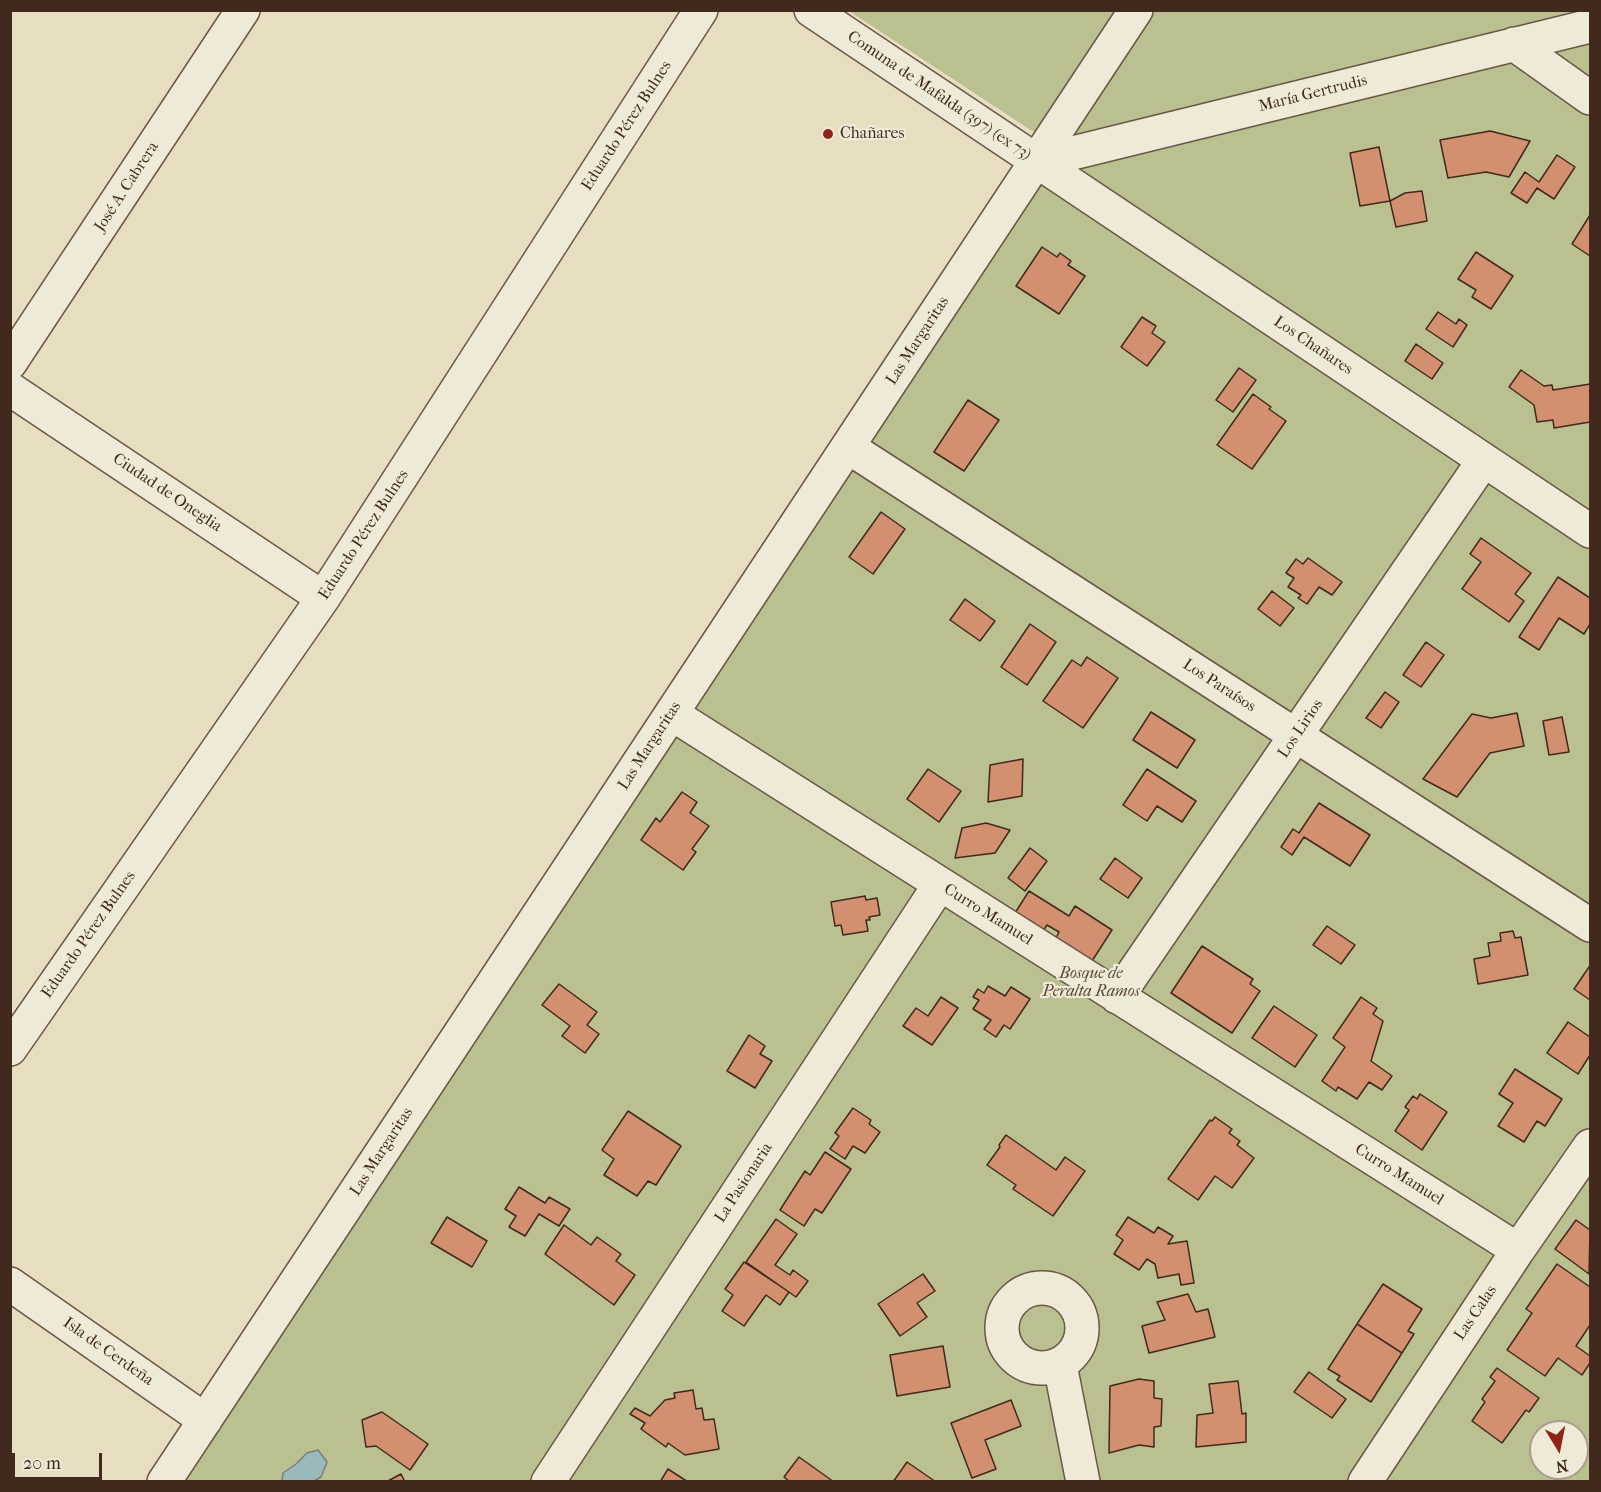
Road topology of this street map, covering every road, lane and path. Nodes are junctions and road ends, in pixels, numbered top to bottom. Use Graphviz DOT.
graph roads {
  1 [pos="243,10"];
  2 [pos="701,10"];
  3 [pos="811,10"];
  4 [pos="1136,10"];
  5 [pos="1590,26"];
  6 [pos="1514,44"];
  7 [pos="1590,98"];
  8 [pos="1036,162"];
  9 [pos="10,363"];
  10 [pos="10,389"];
  11 [pos="848,447"];
  12 [pos="1485,460"];
  13 [pos="1590,531"];
  14 [pos="323,598"];
  15 [pos="672,714"];
  16 [pos="1297,735"];
  17 [pos="940,884"];
  18 [pos="1590,925"];
  19 [pos="1118,997"];
  20 [pos="10,1048"];
  21 [pos="1590,1146"];
  22 [pos="1518,1250"];
  23 [pos="10,1284"];
  24 [pos="1060,1365"];
  25 [pos="205,1420"];
  26 [pos="164,1482"];
  27 [pos="548,1482"];
  28 [pos="1083,1482"];
  29 [pos="1365,1482"];
  1 -- 9 [label="street, José A. Cabrera"];
  2 -- 14 [label="street, Eduardo Pérez Bulnes"];
  3 -- 8 [label="street, Comuna de Mafalda (397) (ex 73)"];
  4 -- 8 [label="street, Las Margaritas"];
  5 -- 6 [label="street, María Gertrudis"];
  6 -- 7 [label="street"];
  6 -- 8 [label="street, María Gertrudis"];
  8 -- 11 [label="street, Las Margaritas"];
  8 -- 12 [label="street, Los Chañares"];
  10 -- 14 [label="street, Ciudad de Oneglia"];
  11 -- 15 [label="street, Las Margaritas"];
  11 -- 16 [label="street, Los Paraísos"];
  12 -- 13 [label="street, Los Chañares"];
  12 -- 16 [label="street, Los Lirios"];
  14 -- 20 [label="street, Eduardo Pérez Bulnes"];
  15 -- 17 [label="street, Curro Mamuel"];
  15 -- 25 [label="street, Las Margaritas"];
  16 -- 18 [label="street, Los Paraísos"];
  16 -- 19 [label="street, Los Lirios"];
  17 -- 19 [label="street, Curro Mamuel"];
  17 -- 27 [label="street, La Pasionaria"];
  19 -- 22 [label="street, Curro Mamuel"];
  21 -- 22 [label="street, Las Calas"];
  22 -- 29 [label="street, Las Calas"];
  23 -- 25 [label="street, Isla de Cerdeña"];
  24 -- 28 [label="street"];
  25 -- 26 [label="street, Las Margaritas"];
}
